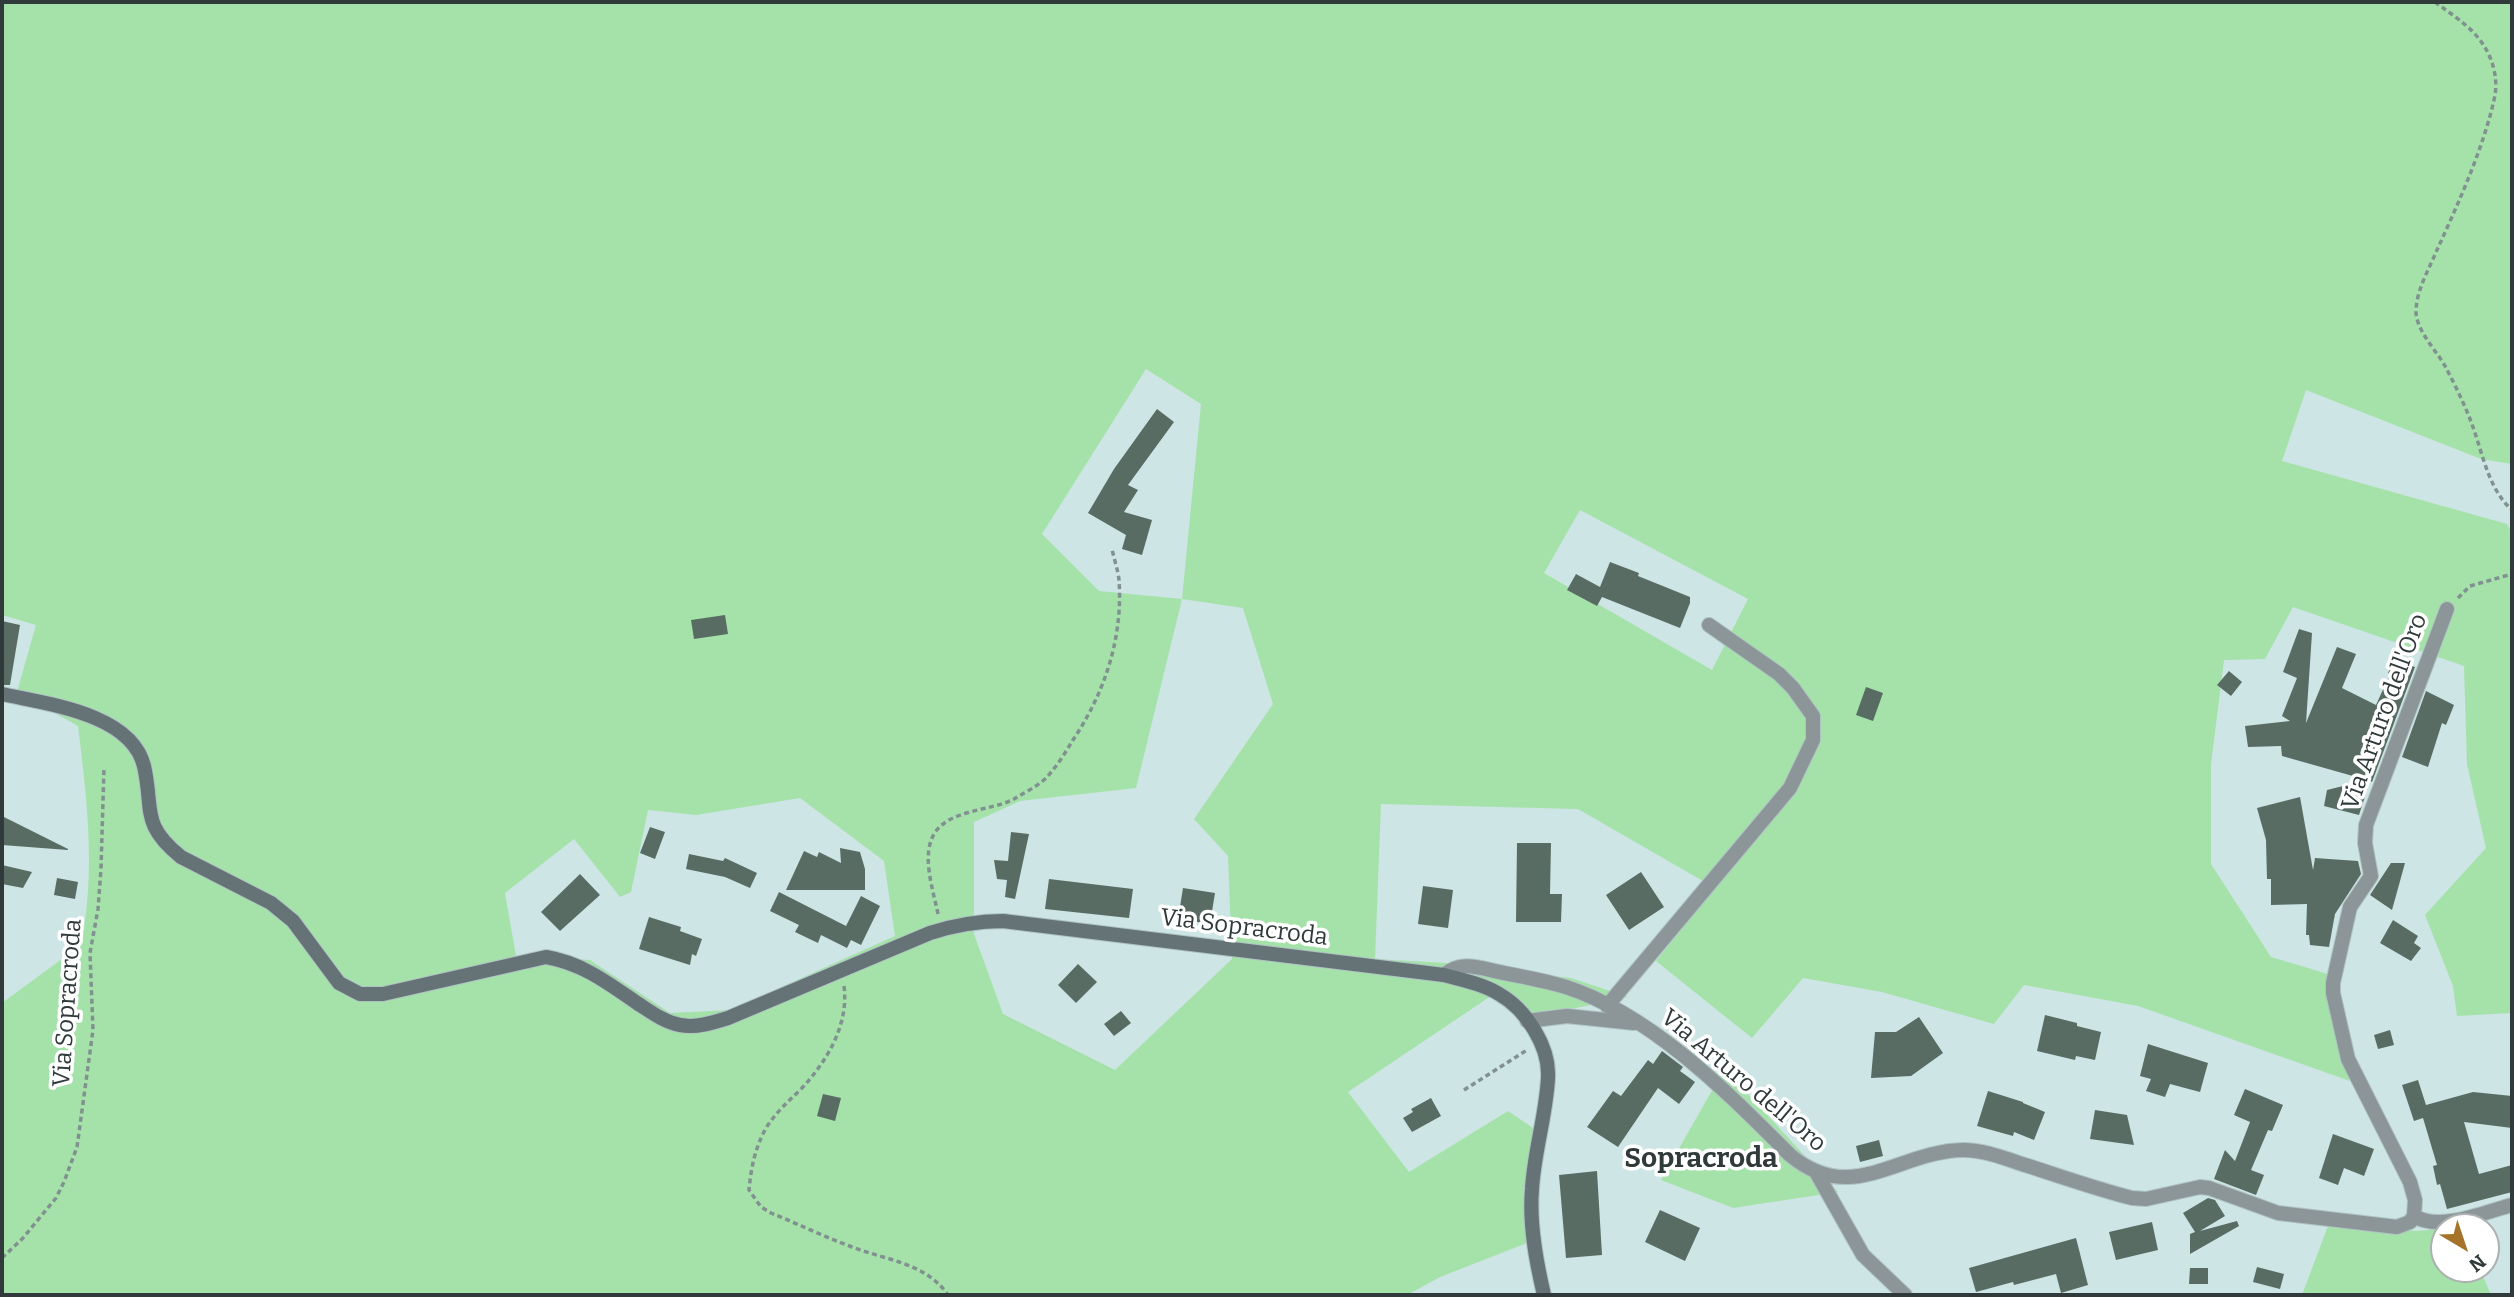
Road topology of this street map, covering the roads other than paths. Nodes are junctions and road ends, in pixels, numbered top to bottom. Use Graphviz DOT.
graph roads {
  1 [pos="2448,609"];
  2 [pos="1709,625"];
  3 [pos="2,694"];
  4 [pos="1444,975"];
  5 [pos="1607,1006"];
  6 [pos="1527,1021"];
  7 [pos="1640,1024"];
  8 [pos="1816,1172"];
  9 [pos="2512,1205"];
  10 [pos="2414,1216"];
  11 [pos="1544,1295"];
  12 [pos="1905,1295"];
  1 -- 10 [label="street, Via Arturo dell'Oro"];
  2 -- 5 [label="street"];
  3 -- 4 [label="street, Via Sopracroda"];
  4 -- 5 [label="street, Via Arturo dell'Oro"];
  4 -- 6 [label="street, Via Sopracroda"];
  5 -- 7 [label="street, Via Arturo dell'Oro"];
  6 -- 7 [label="street, Via Arturo dell'Oro"];
  6 -- 11 [label="street, Via Sopracroda"];
  7 -- 8 [label="street, Via Arturo dell'Oro"];
  8 -- 10 [label="street, Via Arturo dell'Oro"];
  8 -- 12 [label="street, Via Arturo dell'Oro"];
  9 -- 10 [label="street, Via Arturo dell'Oro"];
}
